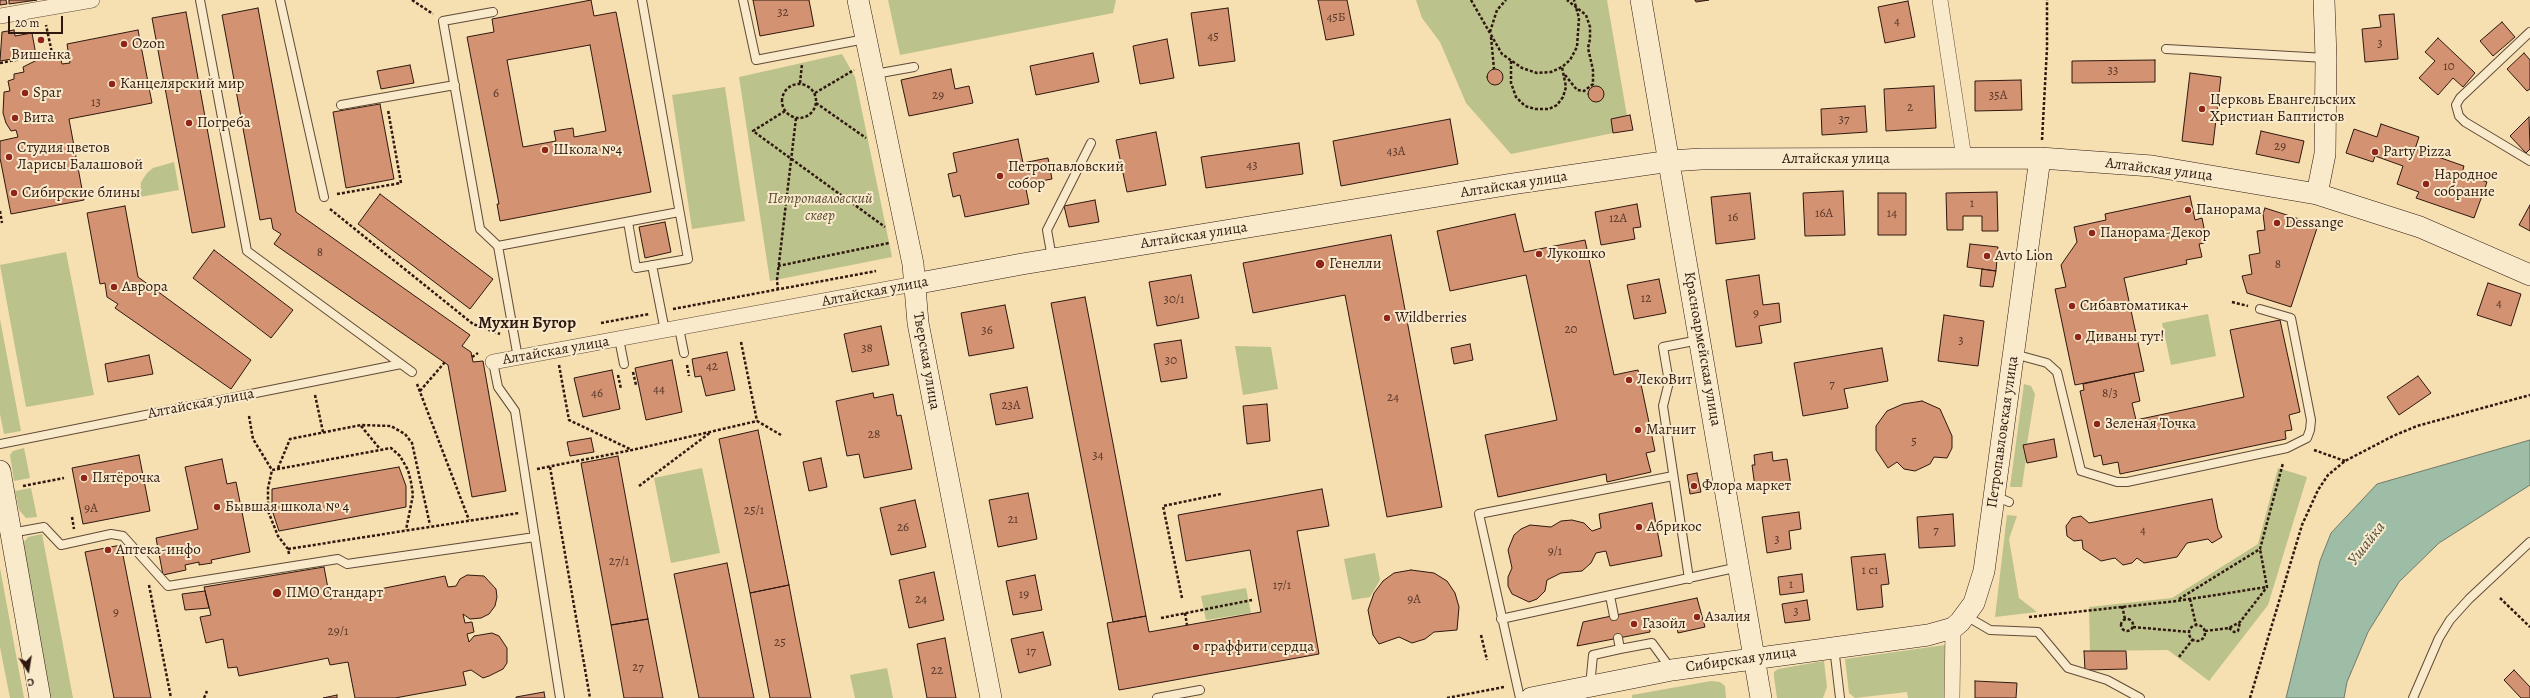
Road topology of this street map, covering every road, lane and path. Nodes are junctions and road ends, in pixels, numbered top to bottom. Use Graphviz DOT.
graph roads {
  1 [pos="92,0"];
  2 [pos="200,0"];
  3 [pos="280,0"];
  4 [pos="412,0"];
  5 [pos="642,0"];
  6 [pos="743,0"];
  7 [pos="858,0"];
  8 [pos="1472,0"];
  9 [pos="1506,0"];
  10 [pos="1568,0"];
  11 [pos="1574,0"];
  12 [pos="1641,0"];
  13 [pos="1940,0"];
  14 [pos="2047,0"];
  15 [pos="2324,0"];
  16 [pos="1575,5"];
  17 [pos="43,8"];
  18 [pos="493,12"];
  19 [pos="0,16"];
  20 [pos="443,21"];
  21 [pos="2530,32"];
  22 [pos="1490,33"];
  23 [pos="866,39"];
  24 [pos="2166,49"];
  25 [pos="803,58"];
  26 [pos="2326,58"];
  27 [pos="1511,61"];
  28 [pos="0,63"];
  29 [pos="914,67"];
  30 [pos="1562,67"];
  31 [pos="1494,69"];
  32 [pos="865,71"];
  33 [pos="1566,75"];
  34 [pos="800,83"];
  35 [pos="455,85"];
  36 [pos="815,93"];
  37 [pos="386,98"];
  38 [pos="816,103"];
  39 [pos="341,105"];
  40 [pos="785,111"];
  41 [pos="796,118"];
  42 [pos="871,141"];
  43 [pos="1091,143"];
  44 [pos="1964,158"];
  45 [pos="2040,158"];
  46 [pos="791,159"];
  47 [pos="1670,161"];
  48 [pos="2530,161"];
  49 [pos="2317,194"];
  50 [pos="324,197"];
  51 [pos="0,211"];
  52 [pos="679,212"];
  53 [pos="628,222"];
  54 [pos="2,223"];
  55 [pos="889,230"];
  56 [pos="891,243"];
  57 [pos="498,246"];
  58 [pos="1052,259"];
  59 [pos="652,265"];
  60 [pos="778,266"];
  61 [pos="876,271"];
  62 [pos="2530,275"];
  63 [pos="776,280"];
  64 [pos="914,284"];
  65 [pos="2260,309"];
  66 [pos="661,312"];
  67 [pos="599,324"];
  68 [pos="490,330"];
  69 [pos="672,330"];
  70 [pos="619,339"];
  71 [pos="1700,340"];
  72 [pos="741,342"];
  73 [pos="556,351"];
  74 [pos="684,353"];
  75 [pos="2014,354"];
  76 [pos="518,358"];
  77 [pos="445,362"];
  78 [pos="493,362"];
  79 [pos="401,364"];
  80 [pos="624,364"];
  81 [pos="412,372"];
  82 [pos="417,385"];
  83 [pos="420,391"];
  84 [pos="2530,395"];
  85 [pos="316,399"];
  86 [pos="249,416"];
  87 [pos="757,421"];
  88 [pos="361,425"];
  89 [pos="713,430"];
  90 [pos="323,432"];
  91 [pos="781,435"];
  92 [pos="0,444"];
  93 [pos="2298,444"];
  94 [pos="380,449"];
  95 [pos="632,450"];
  96 [pos="2345,461"];
  97 [pos="278,469"];
  98 [pos="272,470"];
  99 [pos="0,471"];
  100 [pos="2281,473"];
  101 [pos="1673,476"];
  102 [pos="64,478"];
  103 [pos="639,486"];
  104 [pos="17,487"];
  105 [pos="1221,494"];
  106 [pos="531,511"];
  107 [pos="469,520"];
  108 [pos="430,525"];
  109 [pos="406,530"];
  110 [pos="10,533"];
  111 [pos="535,537"];
  112 [pos="2530,542"];
  113 [pos="288,549"];
  114 [pos="2260,549"];
  115 [pos="144,557"];
  116 [pos="292,566"];
  117 [pos="1739,567"];
  118 [pos="1689,579"];
  119 [pos="2267,587"];
  120 [pos="1610,596"];
  121 [pos="1182,598"];
  122 [pos="2500,598"];
  123 [pos="2190,599"];
  124 [pos="1252,600"];
  125 [pos="2177,601"];
  126 [pos="2122,606"];
  127 [pos="1185,613"];
  128 [pos="1614,616"];
  129 [pos="2027,617"];
  130 [pos="1161,618"];
  131 [pos="1501,619"];
  132 [pos="2125,619"];
  133 [pos="1959,622"];
  134 [pos="2240,622"];
  135 [pos="1187,625"];
  136 [pos="2196,625"];
  137 [pos="2133,627"];
  138 [pos="2530,627"];
  139 [pos="2229,628"];
  140 [pos="2205,631"];
  141 [pos="2190,632"];
  142 [pos="1481,635"];
  143 [pos="1618,638"];
  144 [pos="2193,639"];
  145 [pos="1834,647"];
  146 [pos="1620,649"];
  147 [pos="1754,657"];
  148 [pos="2179,657"];
  149 [pos="1487,660"];
  150 [pos="1672,670"];
  151 [pos="1590,686"];
  152 [pos="1200,690"];
  153 [pos="207,691"];
  154 [pos="1524,691"];
  155 [pos="40,698"];
  156 [pos="171,698"];
  157 [pos="204,698"];
  158 [pos="560,698"];
  159 [pos="590,698"];
  160 [pos="991,698"];
  161 [pos="1157,698"];
  162 [pos="1448,698"];
  163 [pos="1520,698"];
  164 [pos="1761,698"];
  165 [pos="1840,698"];
  166 [pos="1952,698"];
  167 [pos="2140,698"];
  168 [pos="2250,698"];
  169 [pos="2413,698"];
  1 -- 17 [label="street"];
  2 -- 79 [label="lane"];
  3 -- 50 [label="lane"];
  4 -- 20 [label="path"];
  5 -- 52 [label="lane"];
  6 -- 23 [label="lane"];
  7 -- 23 [label="main road, Тверская улица"];
  8 -- 22 [label="path"];
  9 -- 22 [label="path"];
  10 -- 16 [label="path"];
  11 -- 16 [label="path"];
  12 -- 47 [label="main road, Красноармейская улица"];
  13 -- 44 [label="street"];
  14 -- 45 [label="path"];
  15 -- 26 [label="main road"];
  16 -- 30 [label="path"];
  16 -- 33 [label="path"];
  17 -- 19 [label="street"];
  17 -- 28 [label="path"];
  18 -- 20 [label="lane"];
  20 -- 35 [label="lane"];
  21 -- 48 [label="lane"];
  22 -- 27 [label="path"];
  22 -- 31 [label="path"];
  23 -- 32 [label="main road, Тверская улица"];
  24 -- 26 [label="lane"];
  25 -- 34 [label="path"];
  26 -- 49 [label="main road"];
  27 -- 30 [label="path"];
  27 -- 33 [label="path"];
  29 -- 32 [label="lane"];
  30 -- 33 [label="path"];
  32 -- 36 [label="path"];
  32 -- 64 [label="main road, Тверская улица"];
  34 -- 36 [label="path"];
  34 -- 40 [label="path"];
  35 -- 37 [label="lane"];
  35 -- 57 [label="lane"];
  36 -- 38 [label="path"];
  37 -- 39 [label="lane"];
  37 -- 50 [label="path"];
  38 -- 41 [label="path"];
  38 -- 42 [label="path"];
  40 -- 41 [label="path"];
  40 -- 46 [label="path"];
  41 -- 46 [label="path"];
  43 -- 58 [label="lane"];
  44 -- 45 [label="main road, Алтайская улица"];
  44 -- 47 [label="main road, Алтайская улица"];
  45 -- 49 [label="main road, Алтайская улица"];
  45 -- 75 [label="main road, Петропавловская улица"];
  46 -- 55 [label="path"];
  46 -- 60 [label="path"];
  47 -- 58 [label="main road, Алтайская улица"];
  47 -- 71 [label="main road, Красноармейская улица"];
  49 -- 62 [label="main road, Алтайская улица"];
  50 -- 68 [label="path"];
  51 -- 54 [label="path"];
  52 -- 53 [label="lane"];
  52 -- 59 [label="lane"];
  53 -- 57 [label="lane"];
  53 -- 59 [label="lane"];
  56 -- 60 [label="path"];
  57 -- 76 [label="lane"];
  58 -- 64 [label="main road, Алтайская улица"];
  59 -- 66 [label="lane"];
  60 -- 63 [label="path"];
  61 -- 66 [label="path"];
  64 -- 69 [label="street, Алтайская улица"];
  64 -- 160 [label="main road, Тверская улица"];
  65 -- 93 [label="lane"];
  66 -- 67 [label="path"];
  66 -- 69 [label="lane"];
  69 -- 70 [label="street, Алтайская улица"];
  69 -- 74 [label="lane"];
  70 -- 73 [label="street, Алтайская улица"];
  70 -- 80 [label="lane"];
  71 -- 101 [label="lane"];
  71 -- 117 [label="main road, Красноармейская улица"];
  72 -- 87 [label="path"];
  73 -- 76 [label="street, Алтайская улица"];
  73 -- 95 [label="path"];
  75 -- 93 [label="lane"];
  75 -- 133 [label="main road, Петропавловская улица"];
  76 -- 78 [label="street, Алтайская улица"];
  77 -- 83 [label="path"];
  78 -- 106 [label="lane"];
  79 -- 81 [label="lane"];
  79 -- 92 [label="lane, Алтайская улица"];
  82 -- 83 [label="path"];
  83 -- 107 [label="path"];
  84 -- 96 [label="path"];
  85 -- 90 [label="path"];
  86 -- 98 [label="path"];
  87 -- 89 [label="path"];
  87 -- 91 [label="path"];
  88 -- 90 [label="path"];
  88 -- 94 [label="path"];
  88 -- 108 [label="path"];
  89 -- 95 [label="path"];
  89 -- 103 [label="path"];
  90 -- 97 [label="path"];
  93 -- 96 [label="path"];
  94 -- 97 [label="path"];
  94 -- 109 [label="path"];
  95 -- 159 [label="path"];
  96 -- 168 [label="path"];
  97 -- 98 [label="path"];
  98 -- 113 [label="path"];
  99 -- 110 [label="main road"];
  100 -- 114 [label="path"];
  101 -- 118 [label="lane"];
  101 -- 131 [label="lane"];
  102 -- 104 [label="path"];
  105 -- 121 [label="path"];
  106 -- 107 [label="path"];
  106 -- 111 [label="lane"];
  107 -- 108 [label="path"];
  108 -- 109 [label="path"];
  109 -- 113 [label="path"];
  110 -- 115 [label="lane"];
  110 -- 155 [label="main road"];
  111 -- 116 [label="lane"];
  111 -- 158 [label="lane"];
  112 -- 169 [label="lane"];
  113 -- 116 [label="path"];
  114 -- 119 [label="path"];
  114 -- 125 [label="path"];
  115 -- 116 [label="lane"];
  115 -- 156 [label="path"];
  117 -- 118 [label="lane"];
  117 -- 147 [label="main road, Красноармейская улица"];
  118 -- 120 [label="lane"];
  119 -- 123 [label="path"];
  119 -- 134 [label="path"];
  120 -- 128 [label="lane"];
  120 -- 131 [label="lane"];
  122 -- 138 [label="path"];
  123 -- 125 [label="path"];
  123 -- 136 [label="path"];
  124 -- 127 [label="path"];
  125 -- 126 [label="path"];
  126 -- 129 [label="path"];
  126 -- 132 [label="path"];
  127 -- 130 [label="path"];
  127 -- 135 [label="path"];
  131 -- 154 [label="lane"];
  132 -- 137 [label="path"];
  132 -- 137 [label="path"];
  133 -- 145 [label="main road, Сибирская улица"];
  133 -- 166 [label="street, Петропавловская улица"];
  133 -- 167 [label="lane"];
  134 -- 139 [label="path"];
  134 -- 139 [label="path"];
  136 -- 140 [label="path"];
  136 -- 141 [label="path"];
  137 -- 141 [label="path"];
  139 -- 140 [label="path"];
  140 -- 144 [label="path"];
  141 -- 144 [label="path"];
  142 -- 149 [label="path"];
  143 -- 146 [label="lane"];
  144 -- 148 [label="path"];
  145 -- 147 [label="main road, Сибирская улица"];
  145 -- 165 [label="lane"];
  146 -- 150 [label="lane"];
  146 -- 151 [label="lane"];
  147 -- 150 [label="main road, Сибирская улица"];
  147 -- 164 [label="main road, Красноармейская улица"];
  150 -- 151 [label="main road, Сибирская улица"];
  151 -- 154 [label="main road, Сибирская улица"];
  152 -- 161 [label="lane"];
  153 -- 157 [label="path"];
  154 -- 162 [label="path"];
  154 -- 163 [label="lane"];
}
